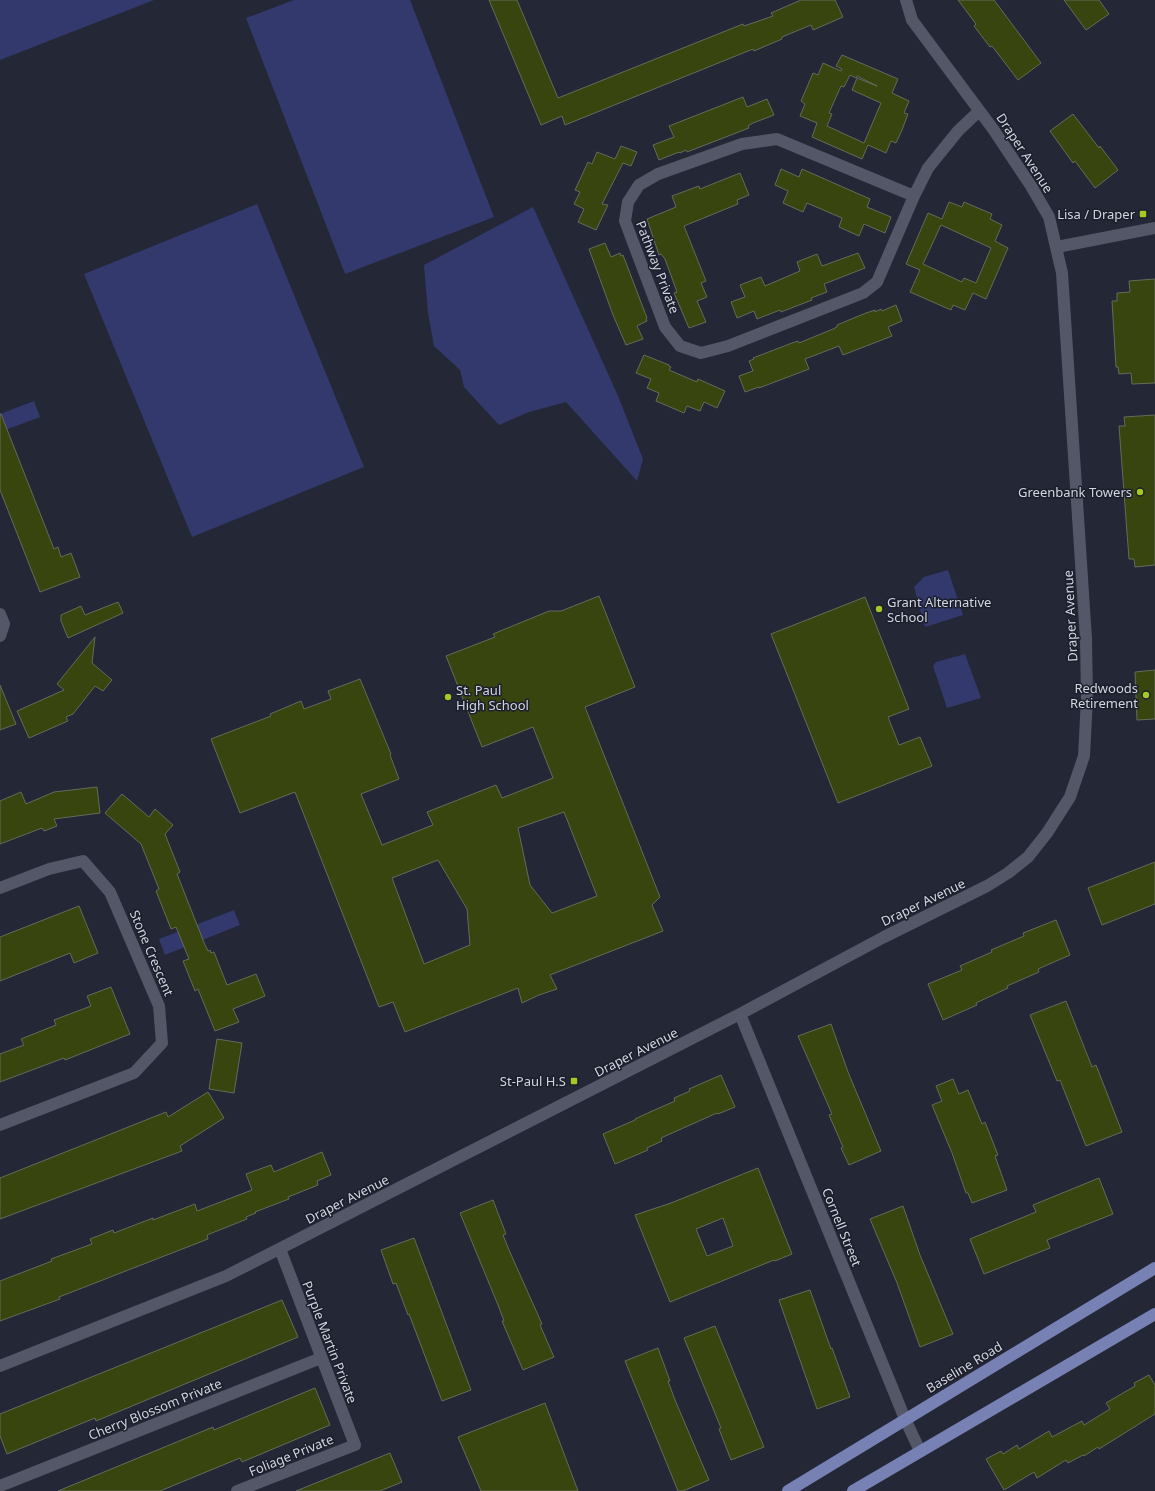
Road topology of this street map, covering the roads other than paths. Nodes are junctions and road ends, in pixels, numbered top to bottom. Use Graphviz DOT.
graph roads {
  1 [pos="906,0"];
  2 [pos="979,111"];
  3 [pos="914,196"];
  4 [pos="1155,228"];
  5 [pos="1057,247"];
  6 [pos="0,614"];
  7 [pos="0,636"];
  8 [pos="0,888"];
  9 [pos="740,1014"];
  10 [pos="0,1125"];
  11 [pos="280,1249"];
  12 [pos="1155,1268"];
  13 [pos="1155,1314"];
  14 [pos="321,1358"];
  15 [pos="0,1366"];
  16 [pos="906,1419"];
  17 [pos="355,1445"];
  18 [pos="920,1450"];
  19 [pos="0,1486"];
  20 [pos="237,1491"];
  21 [pos="788,1491"];
  22 [pos="853,1491"];
  1 -- 2 [label="street, Draper Avenue"];
  2 -- 3 [label="street, Pathway Private"];
  2 -- 5 [label="street, Draper Avenue"];
  3 -- 3 [label="street, Pathway Private"];
  4 -- 5 [label="street"];
  5 -- 9 [label="street, Draper Avenue"];
  6 -- 7 [label="street"];
  8 -- 10 [label="street, Stone Crescent"];
  9 -- 11 [label="street, Draper Avenue"];
  9 -- 16 [label="street, Cornell Street"];
  11 -- 14 [label="street, Purple Martin Private"];
  11 -- 15 [label="street, Draper Avenue"];
  12 -- 16 [label="main road, Baseline Road"];
  13 -- 18 [label="main road"];
  14 -- 17 [label="street, Purple Martin Private"];
  14 -- 19 [label="street, Cherry Blossom Private"];
  16 -- 18 [label="street, Cornell Street"];
  16 -- 21 [label="main road, Baseline Road"];
  17 -- 20 [label="street, Foliage Private"];
  18 -- 22 [label="main road"];
}
